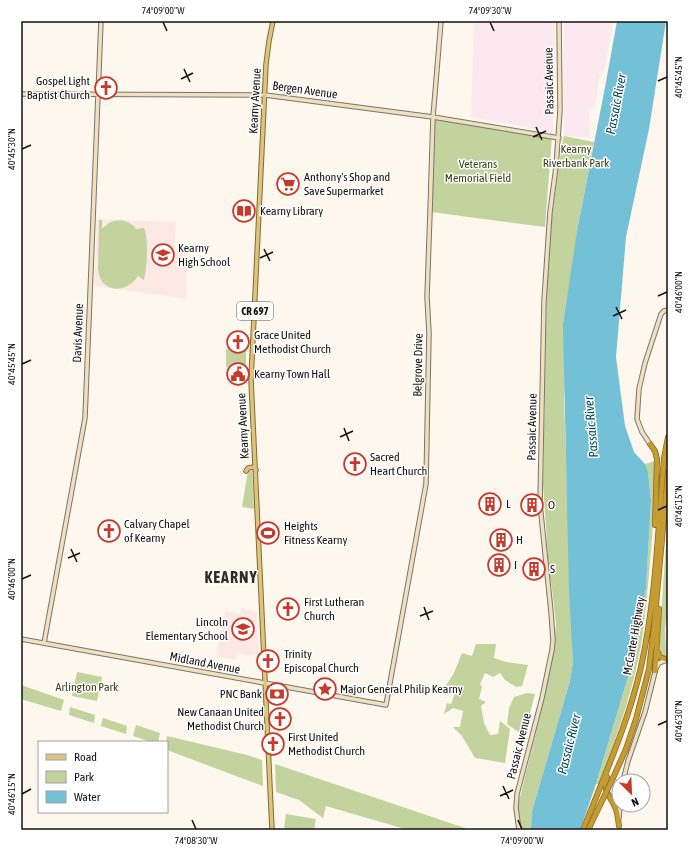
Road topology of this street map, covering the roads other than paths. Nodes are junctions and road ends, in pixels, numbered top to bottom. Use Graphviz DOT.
graph roads {
  1 [pos="100,21"];
  2 [pos="273,21"];
  3 [pos="441,21"];
  4 [pos="559,21"];
  5 [pos="21,94"];
  6 [pos="97,94"];
  7 [pos="265,95"];
  8 [pos="433,117"];
  9 [pos="559,138"];
  10 [pos="667,310"];
  11 [pos="668,437"];
  12 [pos="650,444"];
  13 [pos="256,470"];
  14 [pos="246,471"];
  15 [pos="668,473"];
  16 [pos="654,571"];
  17 [pos="659,576"];
  18 [pos="21,639"];
  19 [pos="44,643"];
  20 [pos="657,648"];
  21 [pos="668,660"];
  22 [pos="655,671"];
  23 [pos="265,684"];
  24 [pos="386,705"];
  25 [pos="617,745"];
  26 [pos="626,773"];
  27 [pos="607,794"];
  28 [pos="611,798"];
  29 [pos="620,813"];
  30 [pos="619,828"];
  31 [pos="272,830"];
  32 [pos="519,830"];
  33 [pos="583,830"];
  34 [pos="588,830"];
  1 -- 6 [label="street, Davis Avenue"];
  2 -- 7 [label="main road, Kearny Avenue / CR 697"];
  3 -- 8 [label="street, Belgrove Drive"];
  4 -- 9 [label="street, Passaic Avenue"];
  5 -- 6 [label="street, Bergen Avenue"];
  6 -- 7 [label="street, Bergen Avenue"];
  6 -- 19 [label="street, Davis Avenue"];
  7 -- 8 [label="street, Bergen Avenue"];
  7 -- 13 [label="main road, Kearny Avenue / CR 697"];
  8 -- 9 [label="street, Bergen Avenue"];
  8 -- 24 [label="street, Belgrove Drive"];
  9 -- 32 [label="street, Passaic Avenue"];
  10 -- 12 [label="street"];
  11 -- 16 [label="highway, McCarter Highway"];
  12 -- 16 [label="highway"];
  13 -- 14 [label="main road"];
  13 -- 23 [label="main road, Kearny Avenue / CR 697"];
  15 -- 17 [label="highway"];
  16 -- 25 [label="highway, McCarter Highway"];
  17 -- 20 [label="highway"];
  17 -- 34 [label="highway, bridge"];
  18 -- 19 [label="street, Midland Avenue"];
  19 -- 23 [label="street, Midland Avenue"];
  20 -- 21 [label="highway"];
  20 -- 22 [label="highway"];
  21 -- 22 [label="street"];
  22 -- 26 [label="street"];
  23 -- 24 [label="street, Midland Avenue"];
  23 -- 31 [label="main road, Kearny Avenue / CR 697"];
  25 -- 27 [label="highway"];
  25 -- 33 [label="highway, McCarter Highway"];
  27 -- 28 [label="highway"];
  27 -- 30 [label="highway"];
  29 -- 30 [label="street"];
}
